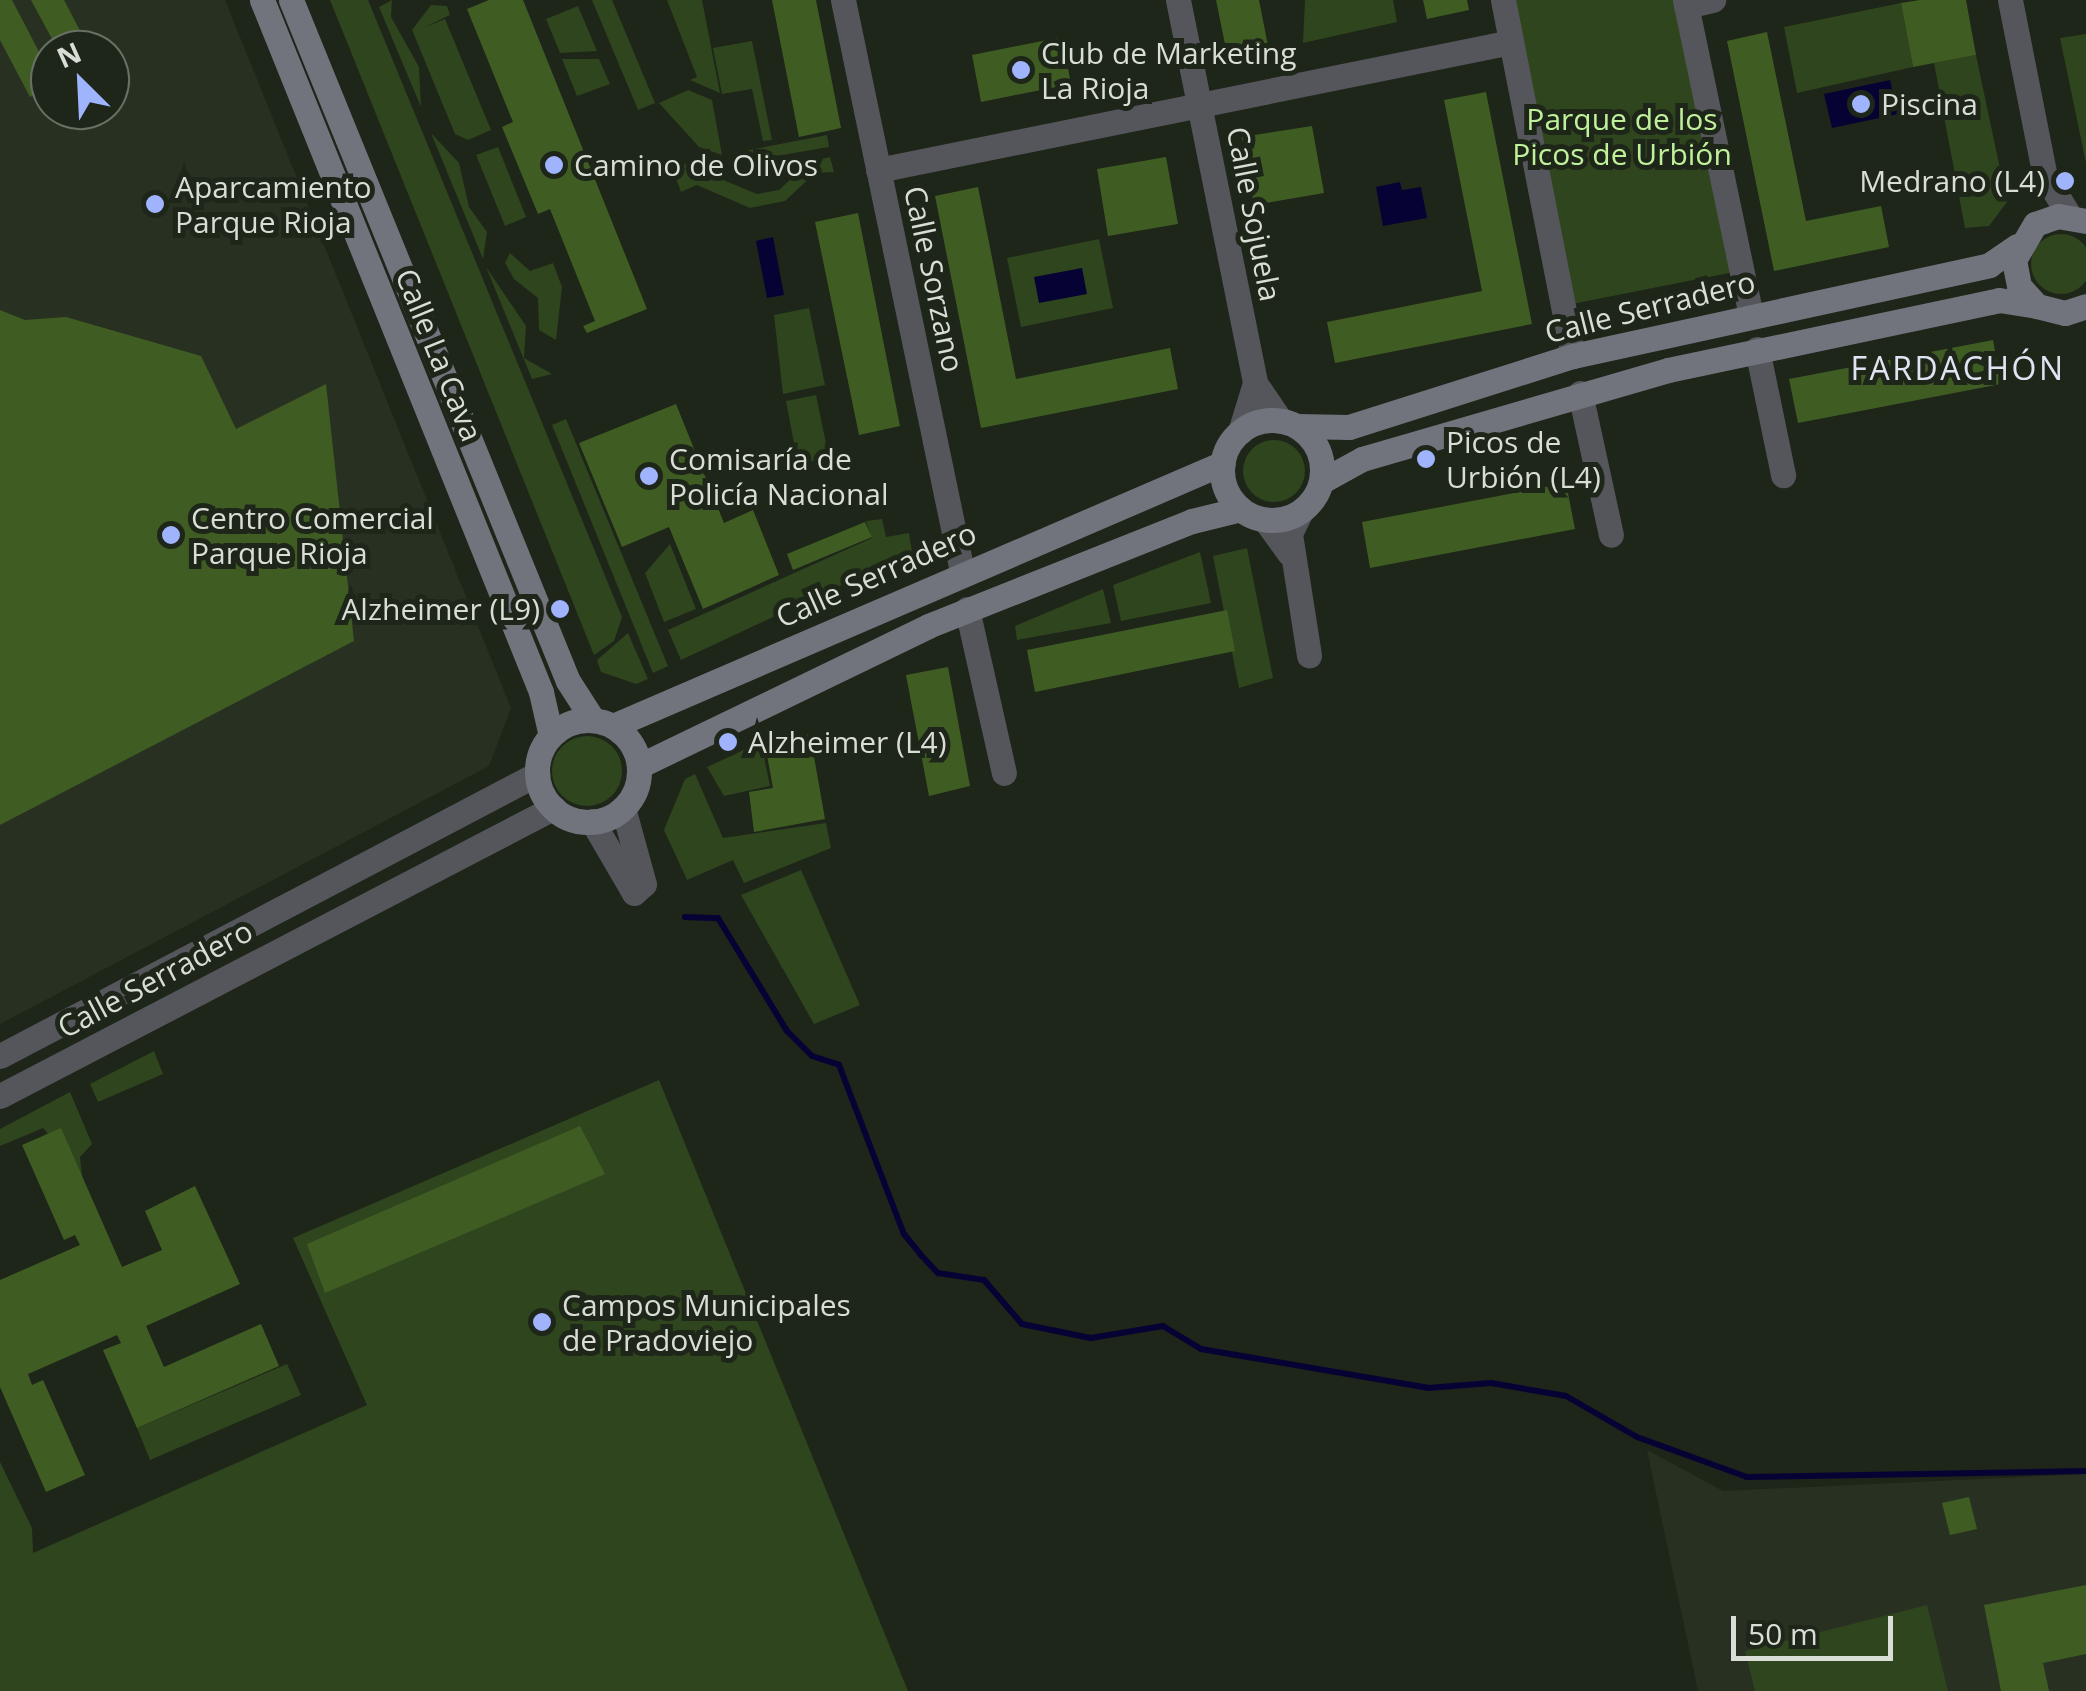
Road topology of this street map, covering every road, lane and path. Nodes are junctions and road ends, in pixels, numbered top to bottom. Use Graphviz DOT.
graph roads {
  1 [pos="262,0"];
  2 [pos="291,0"];
  3 [pos="842,0"];
  4 [pos="1178,0"];
  5 [pos="1503,0"];
  6 [pos="1713,0"];
  7 [pos="2010,0"];
  8 [pos="1685,3"];
  9 [pos="1512,42"];
  10 [pos="1199,105"];
  11 [pos="878,170"];
  12 [pos="2045,176"];
  13 [pos="2078,218"];
  14 [pos="2035,224"];
  15 [pos="2017,246"];
  16 [pos="2038,306"];
  17 [pos="2086,306"];
  18 [pos="1752,316"];
  19 [pos="1757,349"];
  20 [pos="1573,356"];
  21 [pos="1255,382"];
  22 [pos="1580,393"];
  23 [pos="1289,423"];
  24 [pos="1240,432"];
  25 [pos="1222,463"];
  26 [pos="1783,475"];
  27 [pos="1322,481"];
  28 [pos="1241,510"];
  29 [pos="1301,512"];
  30 [pos="1265,520"];
  31 [pos="1611,534"];
  32 [pos="1294,568"];
  33 [pos="962,571"];
  34 [pos="967,609"];
  35 [pos="1309,656"];
  36 [pos="603,723"];
  37 [pos="550,736"];
  38 [pos="639,766"];
  39 [pos="1004,773"];
  40 [pos="537,774"];
  41 [pos="553,808"];
  42 [pos="623,808"];
  43 [pos="592,822"];
  44 [pos="0,1056"];
  45 [pos="0,1096"];
  1 -- 37 [label="main road, Calle La Cava"];
  2 -- 36 [label="main road, Calle La Cava"];
  3 -- 11 [label="street, Calle Sorzano"];
  4 -- 10 [label="street, Calle Sojuela"];
  5 -- 9 [label="street"];
  6 -- 8 [label="street"];
  7 -- 12 [label="street"];
  8 -- 18 [label="street"];
  9 -- 10 [label="street"];
  9 -- 20 [label="street"];
  10 -- 11 [label="street"];
  10 -- 21 [label="street, Calle Sojuela"];
  11 -- 33 [label="street, Calle Sorzano"];
  12 -- 13 [label="street"];
  12 -- 14 [label="street"];
  13 -- 14 [label="main road"];
  14 -- 15 [label="main road"];
  15 -- 16 [label="main road"];
  15 -- 18 [label="main road, Calle Serradero"];
  16 -- 17 [label="main road"];
  16 -- 19 [label="main road"];
  18 -- 20 [label="main road, Calle Serradero"];
  19 -- 22 [label="main road"];
  19 -- 26 [label="street"];
  20 -- 23 [label="main road, Calle Serradero"];
  21 -- 23 [label="street, Calle Sojuela"];
  21 -- 24 [label="street, Calle Sojuela"];
  22 -- 27 [label="main road"];
  22 -- 31 [label="street"];
  23 -- 24 [label="main road"];
  23 -- 27 [label="main road"];
  24 -- 25 [label="main road"];
  25 -- 28 [label="main road"];
  25 -- 33 [label="main road, Calle Serradero"];
  27 -- 29 [label="main road"];
  28 -- 30 [label="main road"];
  28 -- 34 [label="main road"];
  29 -- 30 [label="main road"];
  29 -- 32 [label="street"];
  30 -- 32 [label="street"];
  32 -- 35 [label="street"];
  33 -- 36 [label="main road, Calle Serradero"];
  34 -- 38 [label="main road"];
  34 -- 39 [label="street"];
  36 -- 37 [label="main road"];
  36 -- 38 [label="main road"];
  37 -- 40 [label="main road"];
  38 -- 42 [label="main road"];
  40 -- 41 [label="main road"];
  40 -- 44 [label="street, Calle Serradero"];
  41 -- 43 [label="main road"];
  41 -- 45 [label="street, Calle Serradero"];
  42 -- 43 [label="main road"];
  42 -- 43 [label="street"];
}
